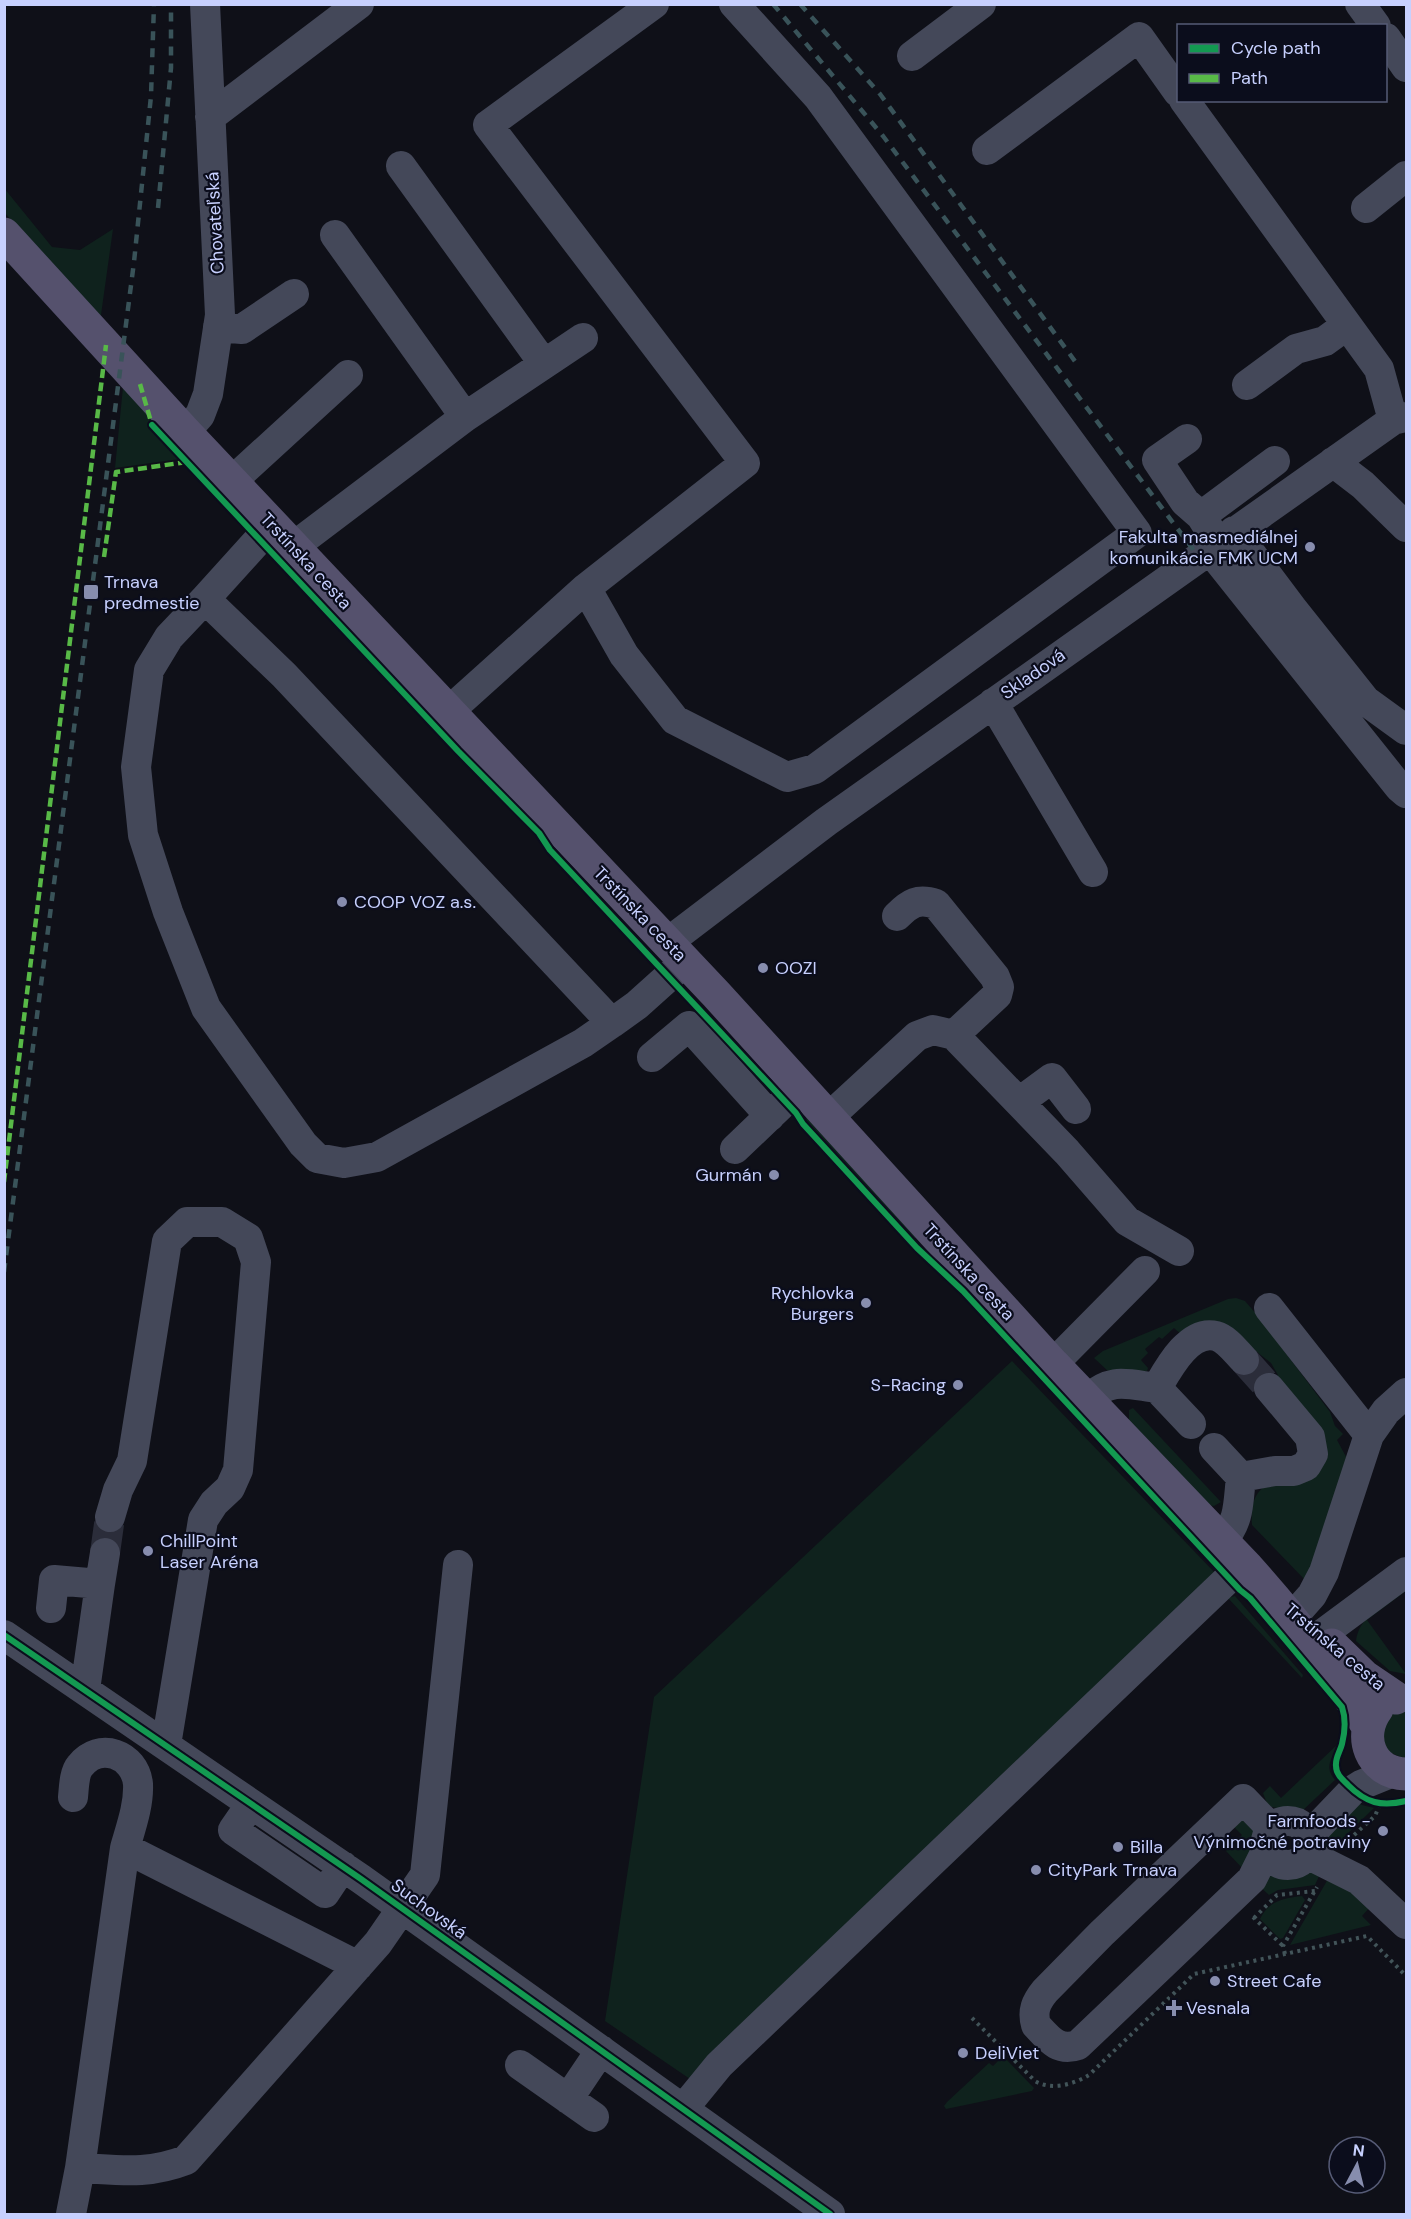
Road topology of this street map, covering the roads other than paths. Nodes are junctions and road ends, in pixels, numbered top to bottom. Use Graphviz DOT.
graph roads {
  1 [pos="205,4"];
  2 [pos="359,4"];
  3 [pos="654,4"];
  4 [pos="734,4"];
  5 [pos="981,4"];
  6 [pos="1360,4"];
  7 [pos="1375,24"];
  8 [pos="1387,39"];
  9 [pos="912,56"];
  10 [pos="1407,67"];
  11 [pos="1177,89"];
  12 [pos="1186,102"];
  13 [pos="210,117"];
  14 [pos="987,150"];
  15 [pos="401,166"];
  16 [pos="1407,176"];
  17 [pos="1366,208"];
  18 [pos="4,234"];
  19 [pos="335,235"];
  20 [pos="294,294"];
  21 [pos="1347,324"];
  22 [pos="218,327"];
  23 [pos="583,338"];
  24 [pos="544,364"];
  25 [pos="348,375"];
  26 [pos="1247,385"];
  27 [pos="1402,412"];
  28 [pos="465,417"];
  29 [pos="185,432"];
  30 [pos="1187,439"];
  31 [pos="1275,461"];
  32 [pos="1333,462"];
  33 [pos="231,482"];
  34 [pos="1402,514"];
  35 [pos="1200,516"];
  36 [pos="283,536"];
  37 [pos="1221,541"];
  38 [pos="586,588"];
  39 [pos="205,599"];
  40 [pos="993,703"];
  41 [pos="448,712"];
  42 [pos="1407,730"];
  43 [pos="1407,793"];
  44 [pos="1093,873"];
  45 [pos="897,916"];
  46 [pos="676,952"];
  47 [pos="612,1023"];
  48 [pos="954,1035"];
  49 [pos="652,1058"];
  50 [pos="801,1086"];
  51 [pos="1019,1102"];
  52 [pos="1076,1109"];
  53 [pos="770,1116"];
  54 [pos="830,1117"];
  55 [pos="735,1149"];
  56 [pos="1179,1251"];
  57 [pos="1145,1271"];
  58 [pos="1269,1308"];
  59 [pos="1244,1360"];
  60 [pos="1053,1364"];
  61 [pos="1157,1388"];
  62 [pos="1269,1388"];
  63 [pos="1407,1393"];
  64 [pos="1087,1399"];
  65 [pos="1191,1424"];
  66 [pos="1369,1435"];
  67 [pos="1214,1448"];
  68 [pos="1241,1478"];
  69 [pos="110,1517"];
  70 [pos="1222,1541"];
  71 [pos="105,1553"];
  72 [pos="458,1565"];
  73 [pos="1248,1568"];
  74 [pos="1407,1572"];
  75 [pos="100,1584"];
  76 [pos="1285,1604"];
  77 [pos="51,1608"];
  78 [pos="4,1635"];
  79 [pos="1322,1635"];
  80 [pos="85,1690"];
  81 [pos="1401,1697"];
  82 [pos="1368,1738"];
  83 [pos="166,1745"];
  84 [pos="1384,1783"];
  85 [pos="72,1797"];
  86 [pos="1289,1843"];
  87 [pos="125,1848"];
  88 [pos="403,1909"];
  89 [pos="1407,1924"];
  90 [pos="358,1966"];
  91 [pos="601,2050"];
  92 [pos="520,2065"];
  93 [pos="568,2099"];
  94 [pos="683,2109"];
  95 [pos="594,2117"];
  96 [pos="80,2168"];
  97 [pos="71,2214"];
  98 [pos="830,2214"];
  1 -- 13 [label="street, Chovateľská"];
  2 -- 13 [label="street"];
  3 -- 38 [label="street"];
  4 -- 38 [label="street"];
  5 -- 9 [label="street"];
  6 -- 7 [label="street"];
  8 -- 10 [label="street"];
  11 -- 14 [label="street"];
  12 -- 21 [label="street"];
  13 -- 22 [label="street, Chovateľská"];
  15 -- 24 [label="street"];
  16 -- 17 [label="street"];
  18 -- 29 [label="main road, Trstínska cesta"];
  19 -- 28 [label="street"];
  20 -- 22 [label="street"];
  21 -- 26 [label="street"];
  21 -- 27 [label="street"];
  22 -- 29 [label="street, Chovateľská"];
  23 -- 24 [label="street, Skladová"];
  24 -- 28 [label="street, Skladová"];
  25 -- 33 [label="street"];
  27 -- 32 [label="street, Skladová"];
  28 -- 36 [label="street, Skladová"];
  29 -- 33 [label="main road, Trstínska cesta"];
  30 -- 35 [label="street"];
  31 -- 35 [label="street"];
  32 -- 34 [label="street"];
  32 -- 37 [label="street, Skladová"];
  33 -- 36 [label="main road, Trstínska cesta"];
  35 -- 37 [label="street"];
  36 -- 39 [label="street, Skladová"];
  36 -- 41 [label="main road, Trstínska cesta"];
  37 -- 40 [label="street, Skladová"];
  37 -- 42 [label="street"];
  37 -- 43 [label="street"];
  38 -- 41 [label="street"];
  39 -- 47 [label="street"];
  39 -- 47 [label="street, Skladová"];
  40 -- 44 [label="street"];
  40 -- 46 [label="street, Skladová"];
  41 -- 46 [label="main road, Trstínska cesta"];
  45 -- 48 [label="street"];
  46 -- 47 [label="street, Skladová"];
  46 -- 50 [label="main road, Trstínska cesta"];
  48 -- 51 [label="street"];
  48 -- 54 [label="street"];
  49 -- 53 [label="street"];
  50 -- 53 [label="street"];
  50 -- 54 [label="main road, Trstínska cesta"];
  51 -- 52 [label="street"];
  51 -- 56 [label="street"];
  53 -- 55 [label="street"];
  54 -- 60 [label="main road, Trstínska cesta"];
  57 -- 60 [label="street"];
  58 -- 66 [label="street"];
  59 -- 61 [label="street"];
  60 -- 64 [label="main road, Trstínska cesta"];
  61 -- 64 [label="street"];
  61 -- 65 [label="street"];
  62 -- 68 [label="street"];
  63 -- 66 [label="street"];
  64 -- 70 [label="main road, Trstínska cesta"];
  66 -- 76 [label="street"];
  67 -- 68 [label="street"];
  68 -- 70 [label="street"];
  69 -- 83 [label="street"];
  70 -- 73 [label="main road, Trstínska cesta"];
  71 -- 75 [label="street"];
  72 -- 88 [label="street"];
  73 -- 76 [label="main road, Trstínska cesta"];
  73 -- 94 [label="street"];
  74 -- 79 [label="street"];
  75 -- 77 [label="street"];
  75 -- 80 [label="street"];
  76 -- 79 [label="main road, Trstínska cesta"];
  76 -- 82 [label="main road, Trstínska cesta"];
  78 -- 80 [label="street, Suchovská"];
  79 -- 81 [label="main road, Trstínska cesta"];
  80 -- 83 [label="street, Suchovská"];
  81 -- 82 [label="main road, Trstínska cesta"];
  82 -- 84 [label="main road, Trstínska cesta"];
  82 -- 86 [label="street"];
  83 -- 88 [label="street, Suchovská"];
  84 -- 86 [label="street"];
  85 -- 87 [label="street"];
  86 -- 86 [label="street"];
  86 -- 89 [label="street"];
  87 -- 90 [label="street"];
  87 -- 96 [label="street"];
  88 -- 90 [label="street"];
  88 -- 91 [label="street, Suchovská"];
  90 -- 96 [label="street"];
  91 -- 93 [label="street"];
  91 -- 94 [label="street, Suchovská"];
  92 -- 93 [label="street"];
  93 -- 95 [label="street"];
  94 -- 98 [label="street, Suchovská"];
  96 -- 97 [label="street"];
}
